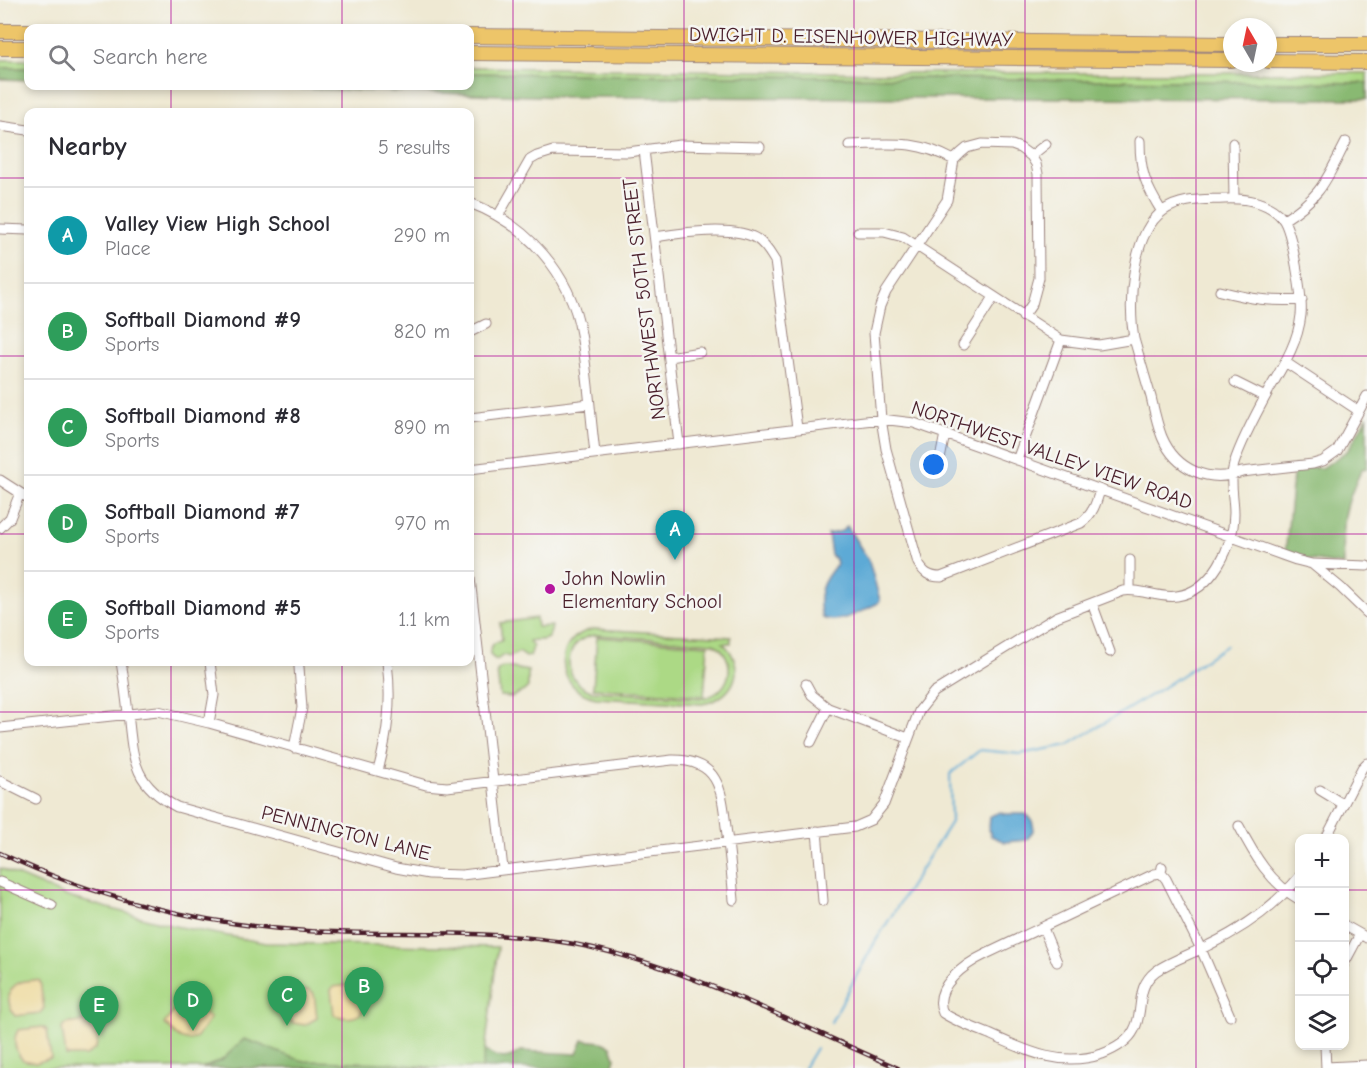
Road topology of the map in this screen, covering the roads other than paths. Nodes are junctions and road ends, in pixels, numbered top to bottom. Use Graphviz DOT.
graph roads {
  1 [pos="0,31"];
  2 [pos="24,31"];
  3 [pos="474,36"];
  4 [pos="1223,44"];
  5 [pos="1277,44"];
  6 [pos="1367,44"];
  7 [pos="0,48"];
  8 [pos="24,48"];
  9 [pos="474,53"];
  10 [pos="1223,60"];
  11 [pos="1277,61"];
  12 [pos="1367,62"];
  13 [pos="0,126"];
  14 [pos="24,129"];
  15 [pos="1140,141"];
  16 [pos="1346,142"];
  17 [pos="1233,143"];
  18 [pos="1046,144"];
  19 [pos="849,145"];
  20 [pos="760,147"];
  21 [pos="644,150"];
  22 [pos="1030,156"];
  23 [pos="954,160"];
  24 [pos="1234,198"];
  25 [pos="474,205"];
  26 [pos="1162,212"];
  27 [pos="498,216"];
  28 [pos="1284,220"];
  29 [pos="0,229"];
  30 [pos="24,230"];
  31 [pos="858,232"];
  32 [pos="655,237"];
  33 [pos="916,246"];
  34 [pos="1220,291"];
  35 [pos="994,297"];
  36 [pos="1302,300"];
  37 [pos="1023,316"];
  38 [pos="486,324"];
  39 [pos="474,330"];
  40 [pos="1134,339"];
  41 [pos="1061,340"];
  42 [pos="963,345"];
  43 [pos="700,352"];
  44 [pos="669,357"];
  45 [pos="1285,363"];
  46 [pos="1235,382"];
  47 [pos="1367,396"];
  48 [pos="1265,397"];
  49 [pos="589,404"];
  50 [pos="1359,411"];
  51 [pos="474,418"];
  52 [pos="881,419"];
  53 [pos="797,428"];
  54 [pos="945,434"];
  55 [pos="679,444"];
  56 [pos="595,453"];
  57 [pos="940,459"];
  58 [pos="1017,460"];
  59 [pos="474,469"];
  60 [pos="1232,476"];
  61 [pos="0,480"];
  62 [pos="1100,490"];
  63 [pos="24,496"];
  64 [pos="0,528"];
  65 [pos="1230,537"];
  66 [pos="1130,560"];
  67 [pos="1312,564"];
  68 [pos="1367,566"];
  69 [pos="1130,590"];
  70 [pos="1092,603"];
  71 [pos="1367,613"];
  72 [pos="474,615"];
  73 [pos="1110,652"];
  74 [pos="122,666"];
  75 [pos="210,666"];
  76 [pos="387,666"];
  77 [pos="299,667"];
  78 [pos="806,684"];
  79 [pos="828,708"];
  80 [pos="128,713"];
  81 [pos="209,723"];
  82 [pos="0,728"];
  83 [pos="908,738"];
  84 [pos="811,742"];
  85 [pos="294,748"];
  86 [pos="1367,763"];
  87 [pos="378,771"];
  88 [pos="0,781"];
  89 [pos="492,782"];
  90 [pos="1320,790"];
  91 [pos="36,799"];
  92 [pos="1343,804"];
  93 [pos="1239,826"];
  94 [pos="817,831"];
  95 [pos="1328,834"];
  96 [pos="728,842"];
  97 [pos="503,869"];
  98 [pos="1295,881"];
  99 [pos="0,882"];
  100 [pos="1286,892"];
  101 [pos="1295,898"];
  102 [pos="734,900"];
  103 [pos="823,901"];
  104 [pos="52,905"];
  105 [pos="1043,928"];
  106 [pos="1349,928"];
  107 [pos="1364,936"];
  108 [pos="1201,949"];
  109 [pos="1349,957"];
  110 [pos="1058,962"];
  111 [pos="1230,1016"];
  112 [pos="1325,1050"];
  113 [pos="1367,1065"];
  114 [pos="1326,1068"];
  1 -- 2 [label="highway"];
  3 -- 4 [label="highway, DWIGHT D. EISENHOWER HIGHWAY"];
  5 -- 6 [label="highway"];
  7 -- 8 [label="highway"];
  9 -- 10 [label="highway, DWIGHT D. EISENHOWER HIGHWAY"];
  11 -- 12 [label="highway"];
  13 -- 14 [label="street"];
  15 -- 26 [label="street"];
  16 -- 28 [label="street"];
  17 -- 24 [label="street"];
  18 -- 22 [label="street"];
  19 -- 23 [label="street"];
  20 -- 21 [label="street"];
  21 -- 27 [label="street"];
  21 -- 32 [label="street, NORTHWEST 50TH STREET"];
  22 -- 23 [label="street"];
  22 -- 37 [label="street"];
  23 -- 33 [label="street"];
  24 -- 26 [label="street"];
  24 -- 28 [label="street"];
  25 -- 27 [label="street"];
  26 -- 40 [label="street"];
  27 -- 49 [label="street"];
  28 -- 36 [label="street"];
  29 -- 30 [label="street"];
  31 -- 33 [label="street"];
  32 -- 44 [label="street, NORTHWEST 50TH STREET"];
  32 -- 53 [label="street"];
  33 -- 35 [label="street"];
  33 -- 52 [label="street"];
  34 -- 36 [label="street"];
  35 -- 37 [label="street"];
  35 -- 42 [label="street"];
  36 -- 45 [label="street"];
  37 -- 41 [label="street"];
  38 -- 39 [label="street"];
  40 -- 41 [label="street"];
  40 -- 60 [label="street"];
  41 -- 58 [label="street"];
  43 -- 44 [label="street"];
  44 -- 55 [label="street, NORTHWEST 50TH STREET"];
  45 -- 48 [label="street"];
  45 -- 50 [label="street"];
  46 -- 48 [label="street"];
  47 -- 50 [label="street"];
  48 -- 60 [label="street"];
  49 -- 51 [label="street"];
  49 -- 56 [label="street"];
  50 -- 60 [label="street"];
  52 -- 53 [label="street, NORTHWEST VALLEY VIEW ROAD"];
  52 -- 54 [label="street, NORTHWEST VALLEY VIEW ROAD"];
  52 -- 62 [label="street"];
  53 -- 55 [label="street, NORTHWEST VALLEY VIEW ROAD"];
  54 -- 57 [label="street"];
  54 -- 58 [label="street, NORTHWEST VALLEY VIEW ROAD"];
  55 -- 56 [label="street, NORTHWEST VALLEY VIEW ROAD"];
  56 -- 59 [label="street, NORTHWEST VALLEY VIEW ROAD"];
  58 -- 62 [label="street, NORTHWEST VALLEY VIEW ROAD"];
  60 -- 65 [label="street"];
  61 -- 63 [label="street"];
  62 -- 65 [label="street, NORTHWEST VALLEY VIEW ROAD"];
  63 -- 64 [label="street"];
  65 -- 67 [label="street, NORTHWEST VALLEY VIEW ROAD"];
  65 -- 69 [label="street"];
  66 -- 69 [label="street"];
  67 -- 68 [label="street, NORTHWEST VALLEY VIEW ROAD"];
  67 -- 71 [label="street"];
  69 -- 70 [label="street, PENNINGTON LANE"];
  70 -- 73 [label="street"];
  70 -- 83 [label="street, PENNINGTON LANE"];
  72 -- 89 [label="street"];
  74 -- 80 [label="street, PENNINGTON LANE"];
  75 -- 81 [label="street"];
  76 -- 87 [label="street"];
  77 -- 85 [label="street"];
  78 -- 79 [label="street"];
  79 -- 83 [label="street"];
  79 -- 84 [label="street"];
  80 -- 81 [label="street"];
  80 -- 82 [label="street"];
  80 -- 97 [label="street, PENNINGTON LANE"];
  81 -- 85 [label="street"];
  83 -- 94 [label="street, PENNINGTON LANE"];
  85 -- 87 [label="street"];
  86 -- 92 [label="street"];
  87 -- 89 [label="street"];
  88 -- 91 [label="street"];
  89 -- 96 [label="street"];
  89 -- 97 [label="street"];
  90 -- 92 [label="street"];
  92 -- 95 [label="street"];
  93 -- 100 [label="street"];
  94 -- 96 [label="street, PENNINGTON LANE"];
  94 -- 103 [label="street"];
  96 -- 97 [label="street, PENNINGTON LANE"];
  96 -- 102 [label="street"];
  98 -- 100 [label="street"];
  99 -- 104 [label="street"];
  100 -- 101 [label="street"];
  100 -- 108 [label="street"];
  105 -- 108 [label="street"];
  105 -- 108 [label="street"];
  105 -- 110 [label="street"];
  106 -- 107 [label="street"];
  107 -- 109 [label="street"];
  108 -- 111 [label="street"];
  112 -- 114 [label="street"];
  113 -- 114 [label="street"];
}
